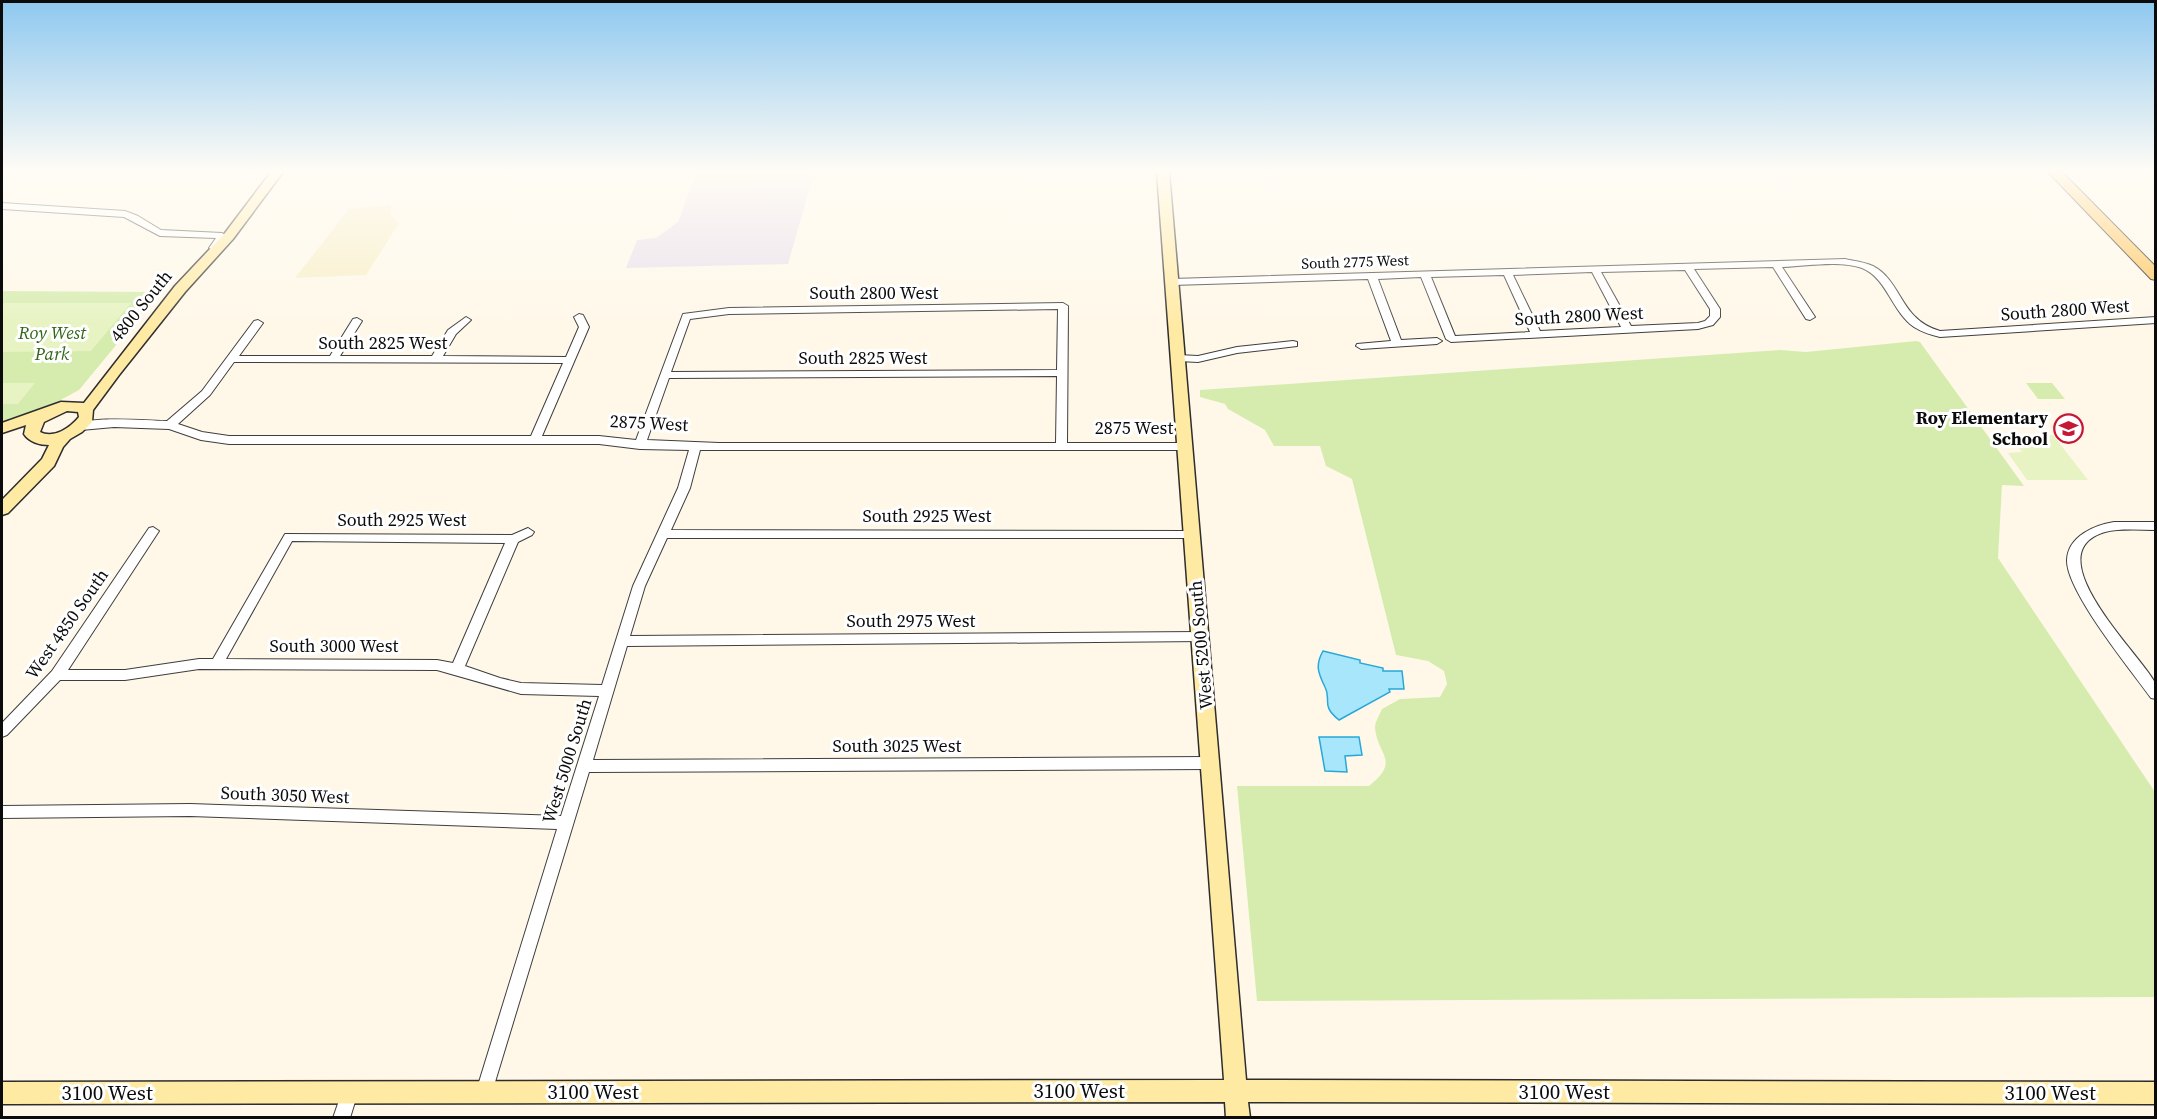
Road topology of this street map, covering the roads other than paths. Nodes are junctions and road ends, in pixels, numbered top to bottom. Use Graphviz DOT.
graph roads {
  1 [pos="144,224"];
  2 [pos="227,224"];
  3 [pos="238,224"];
  4 [pos="1167,224"];
  5 [pos="2105,224"];
  6 [pos="219,235"];
  7 [pos="1776,264"];
  8 [pos="200,266"];
  9 [pos="1688,267"];
  10 [pos="1595,270"];
  11 [pos="1508,272"];
  12 [pos="1425,275"];
  13 [pos="2155,275"];
  14 [pos="1372,276"];
  15 [pos="1172,282"];
  16 [pos="579,317"];
  17 [pos="1810,317"];
  18 [pos="466,320"];
  19 [pos="2156,320"];
  20 [pos="357,321"];
  21 [pos="258,323"];
  22 [pos="1628,330"];
  23 [pos="1940,334"];
  24 [pos="1538,335"];
  25 [pos="1437,341"];
  26 [pos="1293,344"];
  27 [pos="1397,344"];
  28 [pos="1361,346"];
  29 [pos="1178,358"];
  30 [pos="232,359"];
  31 [pos="333,359"];
  32 [pos="436,359"];
  33 [pos="570,360"];
  34 [pos="114,372"];
  35 [pos="1062,373"];
  36 [pos="665,375"];
  37 [pos="67,406"];
  38 [pos="45,414"];
  39 [pos="85,418"];
  40 [pos="170,425"];
  41 [pos="2,428"];
  42 [pos="35,435"];
  43 [pos="65,435"];
  44 [pos="535,440"];
  45 [pos="640,445"];
  46 [pos="696,445"];
  47 [pos="1061,447"];
  48 [pos="1185,447"];
  49 [pos="4,506"];
  50 [pos="2156,526"];
  51 [pos="153,531"];
  52 [pos="528,532"];
  53 [pos="663,534"];
  54 [pos="1192,534"];
  55 [pos="513,539"];
  56 [pos="1200,637"];
  57 [pos="622,641"];
  58 [pos="217,663"];
  59 [pos="458,667"];
  60 [pos="2149,674"];
  61 [pos="57,675"];
  62 [pos="607,691"];
  63 [pos="2156,694"];
  64 [pos="2,731"];
  65 [pos="1210,763"];
  66 [pos="584,766"];
  67 [pos="2,812"];
  68 [pos="567,823"];
  69 [pos="1236,1091"];
  70 [pos="350,1092"];
  71 [pos="484,1092"];
  72 [pos="2,1093"];
  73 [pos="2156,1093"];
  74 [pos="341,1118"];
  75 [pos="1238,1118"];
  1 -- 6 [label="street"];
  2 -- 6 [label="street, 4800 South"];
  3 -- 8 [label="street, 4800 South"];
  4 -- 15 [label="street, West 5200 South"];
  5 -- 13 [label="main road"];
  6 -- 8 [label="street, 4800 South"];
  7 -- 9 [label="street, South 2775 West"];
  7 -- 17 [label="street"];
  7 -- 23 [label="street, South 2775 West"];
  8 -- 34 [label="street, 4800 South"];
  9 -- 10 [label="street, South 2775 West"];
  9 -- 22 [label="street, South 2800 West"];
  10 -- 11 [label="street, South 2775 West"];
  10 -- 22 [label="street"];
  11 -- 12 [label="street, South 2775 West"];
  11 -- 24 [label="street"];
  12 -- 14 [label="street, South 2775 West"];
  12 -- 24 [label="street, South 2800 West"];
  14 -- 15 [label="street, South 2775 West"];
  14 -- 27 [label="street"];
  15 -- 29 [label="street, West 5200 South"];
  16 -- 33 [label="street"];
  18 -- 32 [label="street"];
  19 -- 23 [label="street, South 2800 West"];
  20 -- 31 [label="street"];
  21 -- 30 [label="street"];
  22 -- 24 [label="street, South 2800 West"];
  25 -- 27 [label="street"];
  26 -- 29 [label="street"];
  27 -- 28 [label="street"];
  29 -- 48 [label="street, West 5200 South"];
  30 -- 31 [label="street, South 2825 West"];
  30 -- 40 [label="street"];
  31 -- 32 [label="street, South 2825 West"];
  32 -- 33 [label="street, South 2825 West"];
  33 -- 44 [label="street"];
  34 -- 37 [label="street, 4800 South"];
  34 -- 39 [label="street, 4800 South"];
  35 -- 36 [label="street, South 2825 West"];
  35 -- 36 [label="street, South 2800 West"];
  35 -- 47 [label="street"];
  36 -- 45 [label="street"];
  37 -- 38 [label="street, 4800 South"];
  37 -- 39 [label="street"];
  38 -- 41 [label="street"];
  38 -- 42 [label="street"];
  39 -- 40 [label="street, 2875 West"];
  39 -- 43 [label="street"];
  40 -- 44 [label="street, 2875 West"];
  41 -- 42 [label="street"];
  42 -- 43 [label="street"];
  42 -- 49 [label="street"];
  43 -- 49 [label="street"];
  44 -- 45 [label="street, 2875 West"];
  45 -- 46 [label="street, 2875 West"];
  46 -- 47 [label="street, 2875 West"];
  46 -- 53 [label="street, West 5000 South"];
  47 -- 48 [label="street, 2875 West"];
  48 -- 54 [label="street, West 5200 South"];
  50 -- 60 [label="street"];
  51 -- 61 [label="street, West 4850 South"];
  52 -- 55 [label="street"];
  53 -- 54 [label="street, South 2925 West"];
  53 -- 57 [label="street, West 5000 South"];
  54 -- 56 [label="street, West 5200 South"];
  55 -- 58 [label="street, South 2925 West"];
  55 -- 59 [label="street"];
  56 -- 57 [label="street, South 2975 West"];
  56 -- 65 [label="street, West 5200 South"];
  57 -- 62 [label="street, West 5000 South"];
  58 -- 59 [label="street, South 3000 West"];
  58 -- 61 [label="street, South 3000 West"];
  59 -- 62 [label="street, South 3000 West"];
  60 -- 63 [label="street"];
  61 -- 64 [label="street, West 4850 South"];
  62 -- 66 [label="street, West 5000 South"];
  65 -- 66 [label="street, South 3025 West"];
  65 -- 69 [label="street, West 5200 South"];
  66 -- 68 [label="street, West 5000 South"];
  67 -- 68 [label="street, South 3050 West"];
  68 -- 71 [label="street, West 5000 South"];
  69 -- 71 [label="street, 3100 West"];
  69 -- 73 [label="street, 3100 West"];
  69 -- 75 [label="street, West 5200 South"];
  70 -- 71 [label="street, 3100 West"];
  70 -- 72 [label="street, 3100 West"];
  70 -- 74 [label="street"];
}
